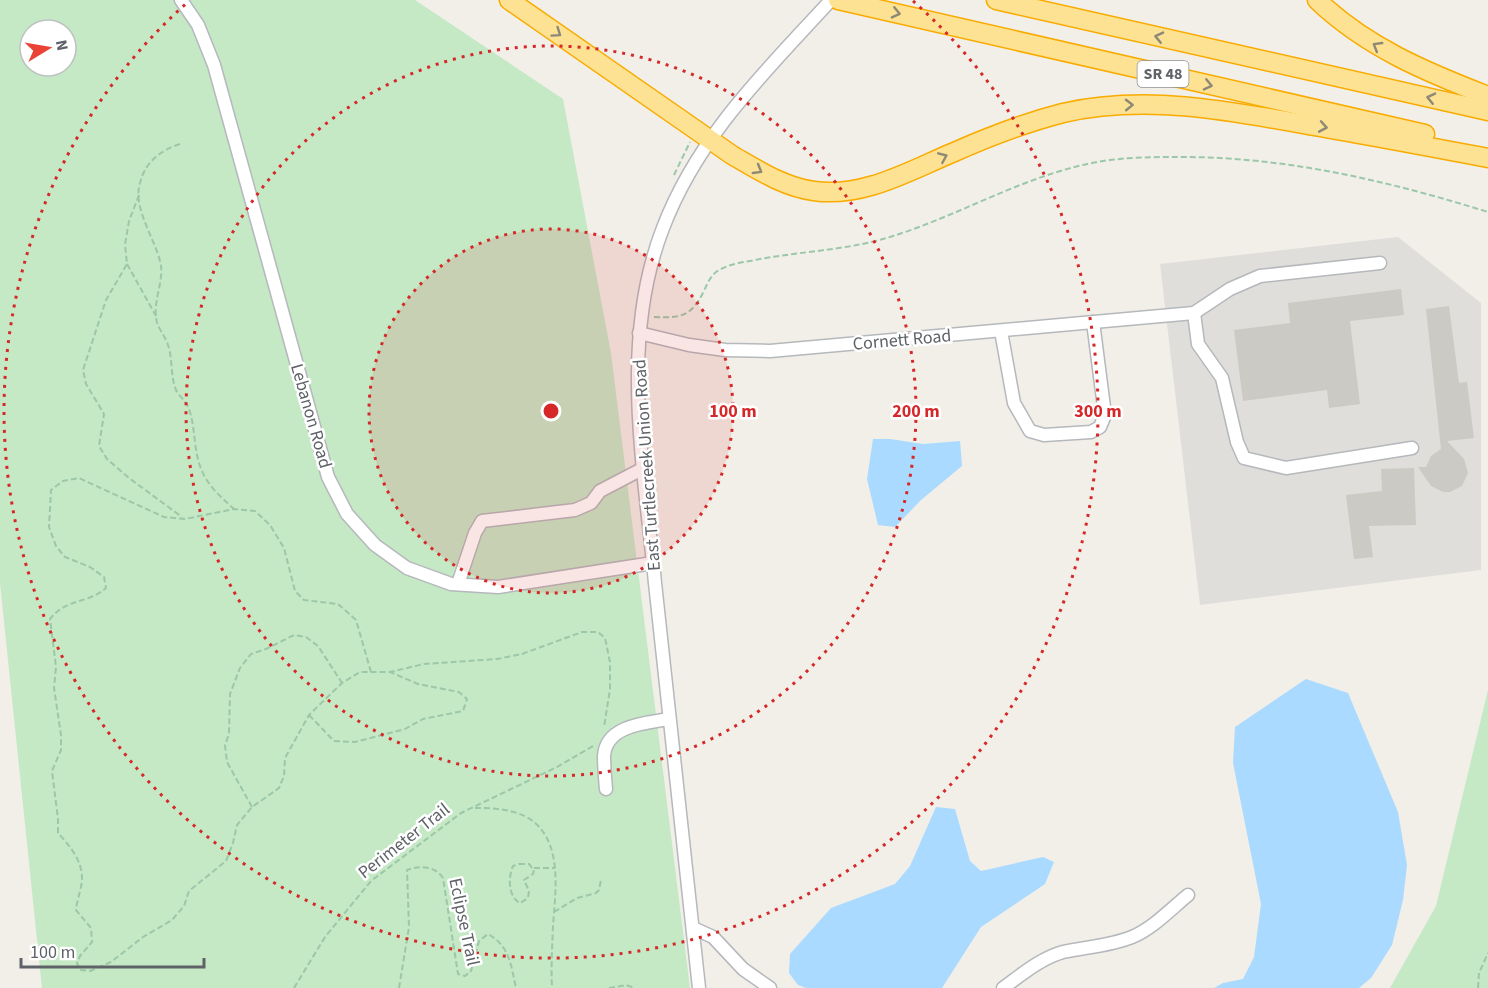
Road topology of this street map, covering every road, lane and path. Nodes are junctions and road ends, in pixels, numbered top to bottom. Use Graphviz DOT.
graph roads {
  1 [pos="181,0"];
  2 [pos="509,0"];
  3 [pos="831,0"];
  4 [pos="838,0"];
  5 [pos="996,0"];
  6 [pos="1317,0"];
  7 [pos="1488,96"];
  8 [pos="1488,111"];
  9 [pos="704,135"];
  10 [pos="180,144"];
  11 [pos="1488,148"];
  12 [pos="1488,158"];
  13 [pos="673,176"];
  14 [pos="140,194"];
  15 [pos="1488,212"];
  16 [pos="1380,263"];
  17 [pos="127,264"];
  18 [pos="1194,313"];
  19 [pos="156,316"];
  20 [pos="641,316"];
  21 [pos="1092,322"];
  22 [pos="1001,331"];
  23 [pos="639,333"];
  24 [pos="1413,448"];
  25 [pos="644,468"];
  26 [pos="234,508"];
  27 [pos="184,519"];
  28 [pos="653,563"];
  29 [pos="458,584"];
  30 [pos="371,672"];
  31 [pos="390,672"];
  32 [pos="342,683"];
  33 [pos="309,715"];
  34 [pos="669,719"];
  35 [pos="609,733"];
  36 [pos="606,789"];
  37 [pos="252,807"];
  38 [pos="472,808"];
  39 [pos="533,868"];
  40 [pos="555,868"];
  41 [pos="601,880"];
  42 [pos="1188,896"];
  43 [pos="554,912"];
  44 [pos="693,928"];
  45 [pos="1488,953"];
  46 [pos="294,988"];
  47 [pos="399,988"];
  48 [pos="516,988"];
  49 [pos="552,988"];
  50 [pos="609,988"];
  51 [pos="635,988"];
  52 [pos="699,988"];
  53 [pos="770,988"];
  54 [pos="1003,988"];
  55 [pos="1478,988"];
  1 -- 29 [label="street, Lebanon Road"];
  2 -- 9 [label="highway, one-way"];
  3 -- 9 [label="street, East Turtlecreek Union Road"];
  4 -- 11 [label="highway, SR 48, one-way"];
  8 -- 5 [label="highway, SR 48, one-way"];
  7 -- 6 [label="highway, one-way"];
  9 -- 12 [label="highway, one-way"];
  9 -- 13 [label="path"];
  9 -- 20 [label="street, East Turtlecreek Union Road"];
  10 -- 14 [label="path"];
  14 -- 17 [label="path"];
  14 -- 19 [label="path"];
  15 -- 20 [label="path"];
  16 -- 18 [label="street"];
  17 -- 19 [label="path"];
  17 -- 27 [label="path"];
  18 -- 21 [label="street, Cornett Road"];
  18 -- 24 [label="street"];
  19 -- 26 [label="path"];
  20 -- 23 [label="street, East Turtlecreek Union Road"];
  21 -- 22 [label="street, Cornett Road"];
  21 -- 22 [label="street"];
  22 -- 23 [label="street, Cornett Road"];
  23 -- 25 [label="street, East Turtlecreek Union Road"];
  25 -- 28 [label="street, East Turtlecreek Union Road"];
  25 -- 29 [label="street"];
  26 -- 27 [label="path"];
  26 -- 30 [label="path"];
  27 -- 37 [label="path"];
  28 -- 29 [label="street, Lebanon Road"];
  28 -- 34 [label="street, East Turtlecreek Union Road"];
  30 -- 31 [label="path"];
  30 -- 32 [label="path"];
  31 -- 33 [label="path"];
  31 -- 35 [label="path"];
  32 -- 33 [label="path"];
  32 -- 37 [label="path"];
  33 -- 37 [label="path"];
  34 -- 35 [label="street"];
  34 -- 44 [label="street, East Turtlecreek Union Road"];
  35 -- 36 [label="street"];
  35 -- 38 [label="path, Perimeter Trail"];
  38 -- 40 [label="path, Perimeter Trail"];
  38 -- 46 [label="path, Perimeter Trail"];
  39 -- 39 [label="path"];
  39 -- 40 [label="path"];
  40 -- 43 [label="path, Perimeter Trail"];
  41 -- 43 [label="path"];
  42 -- 54 [label="street"];
  43 -- 49 [label="path, Perimeter Trail"];
  44 -- 52 [label="street, East Turtlecreek Union Road"];
  44 -- 53 [label="street"];
  45 -- 55 [label="path"];
  47 -- 48 [label="path, Eclipse Trail"];
  50 -- 51 [label="path"];
}
